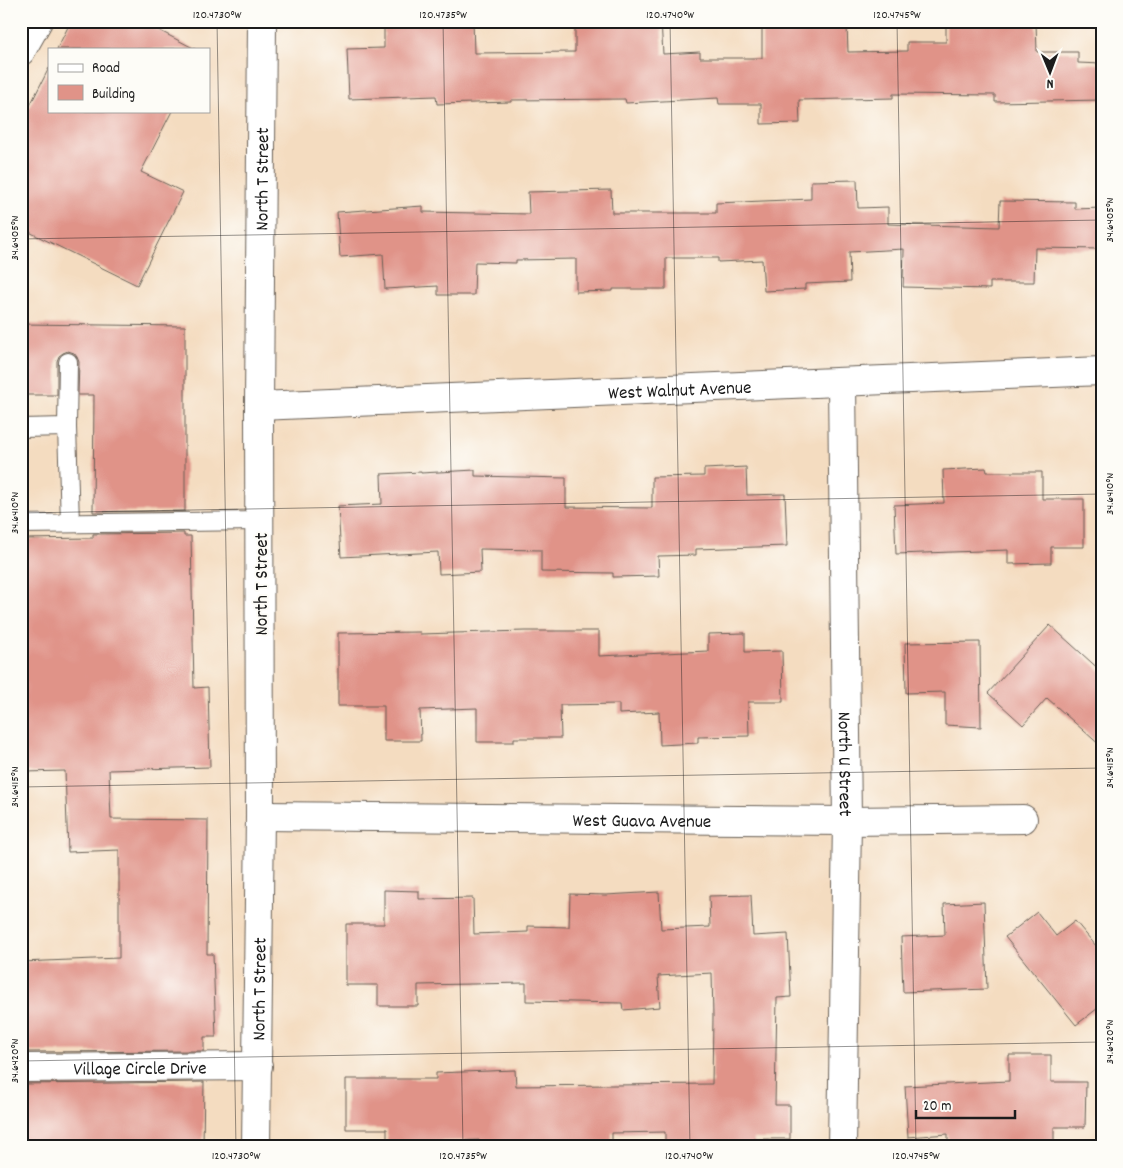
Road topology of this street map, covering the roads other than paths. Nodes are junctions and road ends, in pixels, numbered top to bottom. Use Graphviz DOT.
graph roads {
  1 [pos="38,21"];
  2 [pos="262,21"];
  3 [pos="21,52"];
  4 [pos="68,362"];
  5 [pos="1102,371"];
  6 [pos="842,382"];
  7 [pos="259,406"];
  8 [pos="67,427"];
  9 [pos="21,428"];
  10 [pos="259,521"];
  11 [pos="21,524"];
  12 [pos="70,524"];
  13 [pos="260,816"];
  14 [pos="1023,819"];
  15 [pos="847,821"];
  16 [pos="258,1066"];
  17 [pos="21,1068"];
  18 [pos="256,1147"];
  19 [pos="842,1147"];
  1 -- 3 [label="street"];
  2 -- 7 [label="street, North T Street"];
  4 -- 8 [label="lane"];
  5 -- 6 [label="street, West Walnut Avenue"];
  6 -- 7 [label="street, West Walnut Avenue"];
  6 -- 15 [label="street, North U Street"];
  7 -- 10 [label="street, North T Street"];
  8 -- 9 [label="lane"];
  8 -- 12 [label="lane"];
  10 -- 12 [label="lane"];
  10 -- 13 [label="street, North T Street"];
  11 -- 12 [label="lane"];
  13 -- 15 [label="street, West Guava Avenue"];
  13 -- 16 [label="street, North T Street"];
  14 -- 15 [label="street, West Guava Avenue"];
  15 -- 19 [label="street, North U Street"];
  16 -- 17 [label="street, Village Circle Drive"];
  16 -- 18 [label="street, North T Street"];
}
